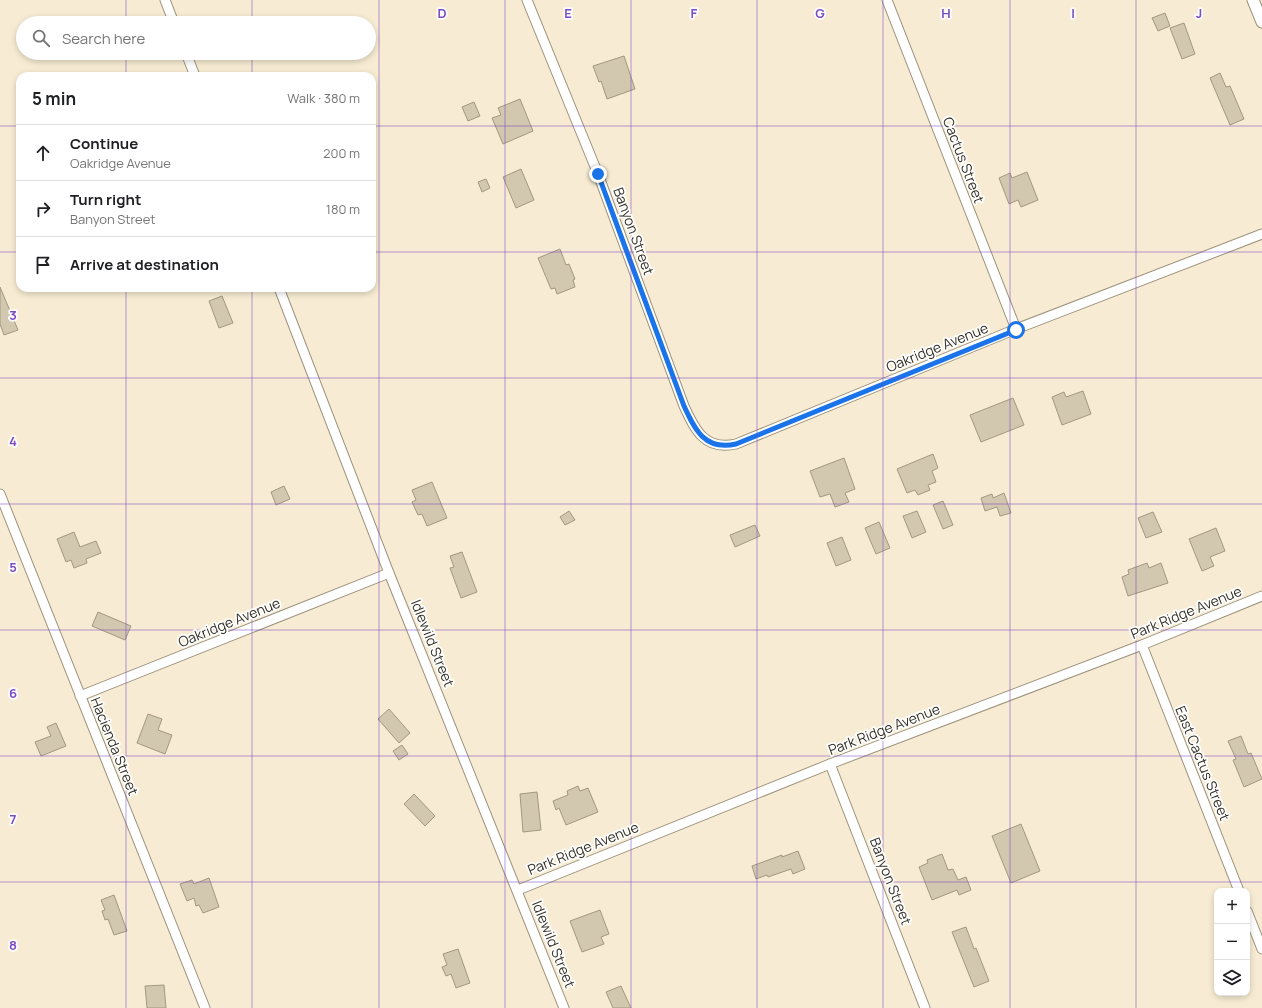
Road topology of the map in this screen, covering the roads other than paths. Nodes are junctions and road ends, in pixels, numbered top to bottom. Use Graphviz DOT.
graph roads {
  1 [pos="165,0"];
  2 [pos="528,0"];
  3 [pos="887,0"];
  4 [pos="1253,0"];
  5 [pos="171,16"];
  6 [pos="1262,22"];
  7 [pos="189,60"];
  8 [pos="193,72"];
  9 [pos="1262,234"];
  10 [pos="281,292"];
  11 [pos="1016,330"];
  12 [pos="712,444"];
  13 [pos="0,494"];
  14 [pos="390,573"];
  15 [pos="1262,596"];
  16 [pos="1142,645"];
  17 [pos="80,696"];
  18 [pos="830,764"];
  19 [pos="1238,888"];
  20 [pos="518,890"];
  21 [pos="1250,919"];
  22 [pos="1262,949"];
  23 [pos="205,1008"];
  24 [pos="564,1008"];
  25 [pos="925,1008"];
  1 -- 5 [label="street"];
  2 -- 12 [label="street, Banyon Street"];
  3 -- 11 [label="street, Cactus Street"];
  4 -- 6 [label="street"];
  7 -- 8 [label="street"];
  9 -- 11 [label="street, Oakridge Avenue"];
  10 -- 14 [label="street, Idlewild Street"];
  11 -- 12 [label="street, Oakridge Avenue"];
  13 -- 17 [label="street, Hacienda Street"];
  14 -- 17 [label="street, Oakridge Avenue"];
  14 -- 20 [label="street, Idlewild Street"];
  15 -- 16 [label="street, Park Ridge Avenue"];
  16 -- 18 [label="street, Park Ridge Avenue"];
  16 -- 19 [label="street, East Cactus Street"];
  17 -- 23 [label="street, Hacienda Street"];
  18 -- 20 [label="street, Park Ridge Avenue"];
  18 -- 25 [label="street, Banyon Street"];
  20 -- 24 [label="street, Idlewild Street"];
  21 -- 22 [label="street"];
}
